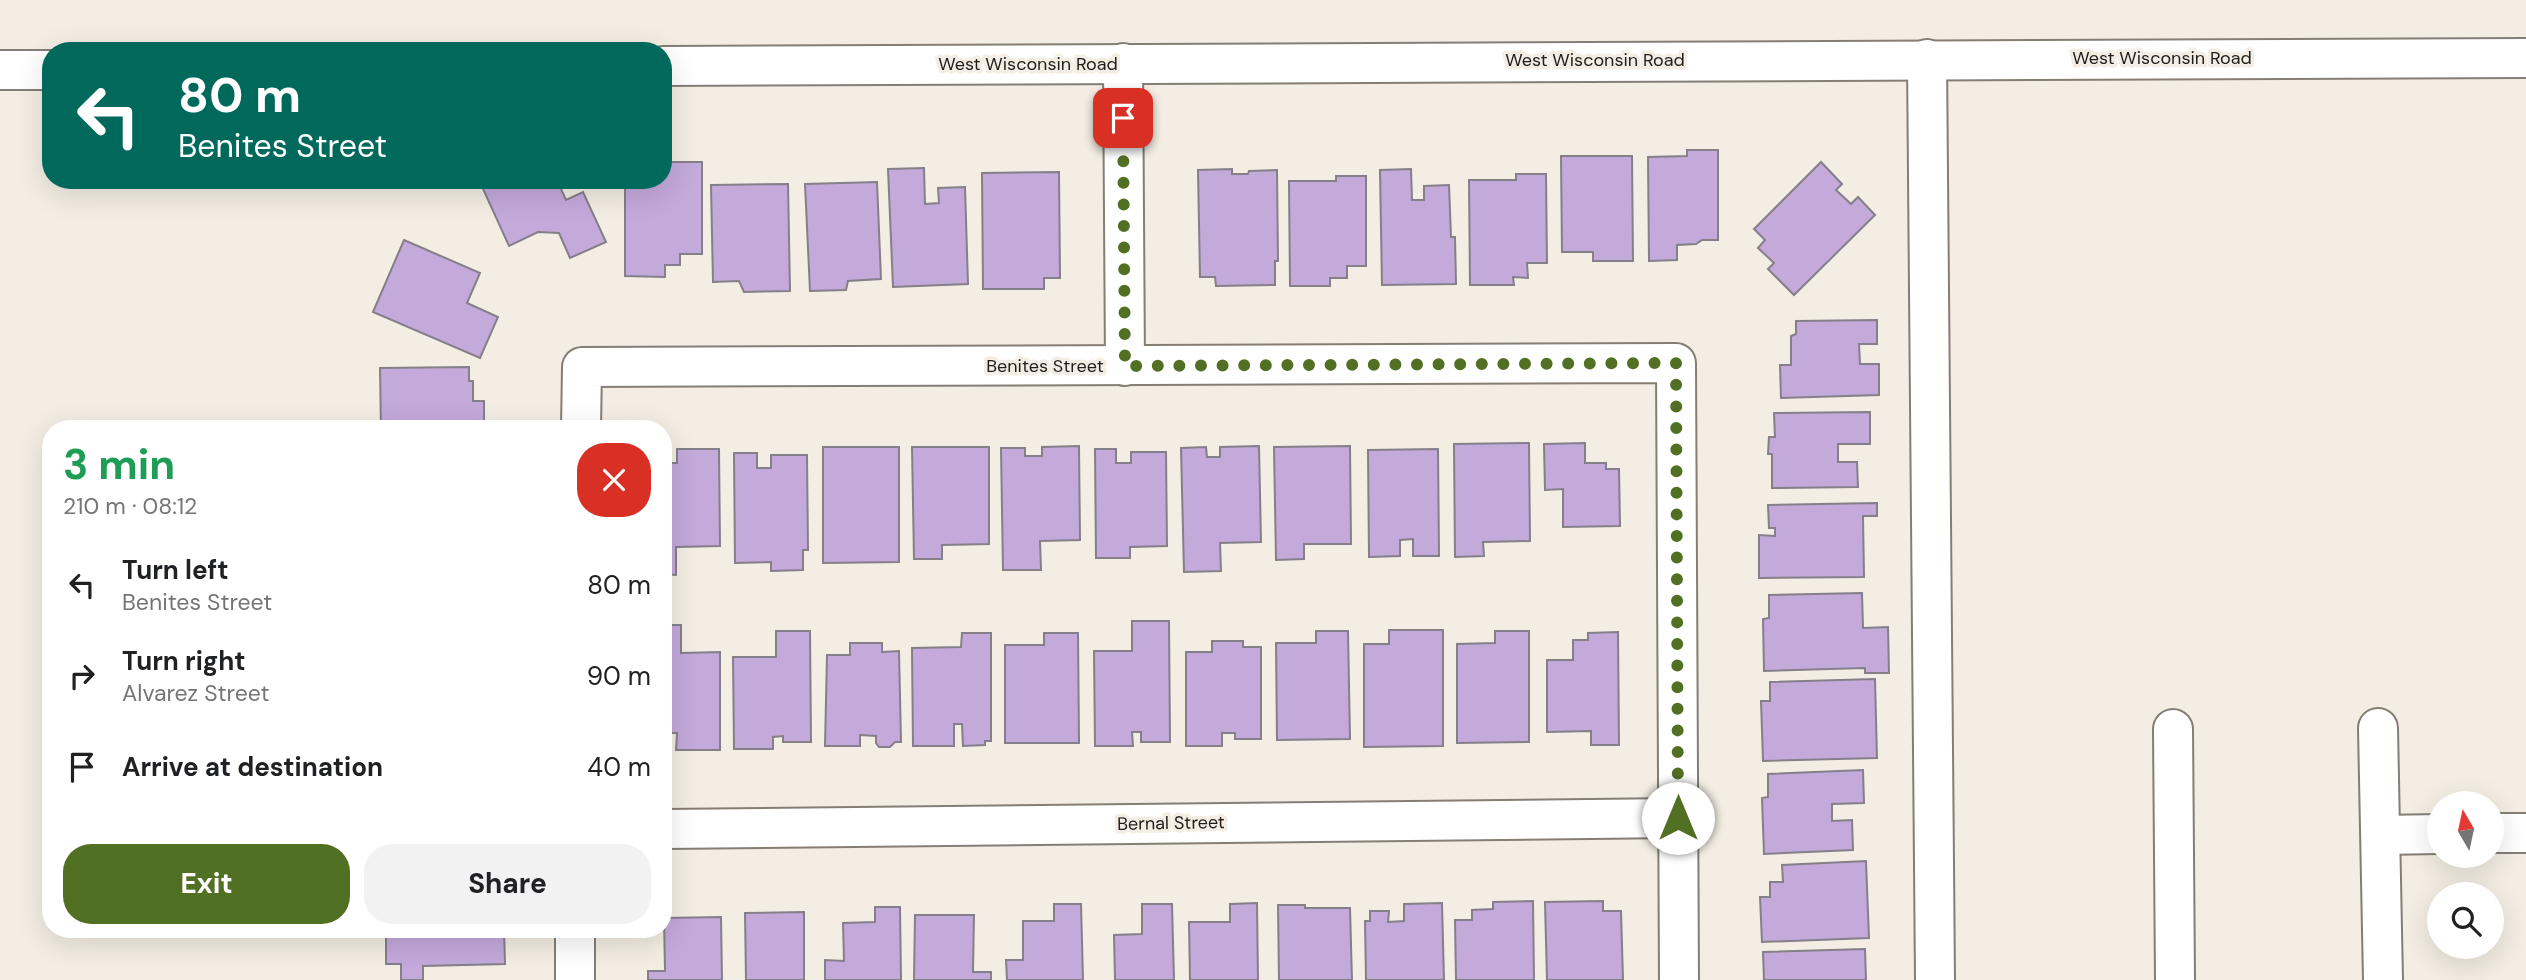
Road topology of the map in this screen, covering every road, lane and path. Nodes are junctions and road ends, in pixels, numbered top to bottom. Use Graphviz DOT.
graph roads {
  1 [pos="2526,58"];
  2 [pos="1927,59"];
  3 [pos="1123,63"];
  4 [pos="672,66"];
  5 [pos="42,70"];
  6 [pos="0,71"];
  7 [pos="1125,366"];
  8 [pos="581,420"];
  9 [pos="2378,728"];
  10 [pos="2173,729"];
  11 [pos="1678,818"];
  12 [pos="672,829"];
  13 [pos="2504,833"];
  14 [pos="2526,833"];
  15 [pos="2427,834"];
  16 [pos="2381,835"];
  17 [pos="575,938"];
  18 [pos="575,980"];
  19 [pos="1679,980"];
  20 [pos="1935,980"];
  21 [pos="2175,980"];
  22 [pos="2384,980"];
  1 -- 2 [label="street, West Wisconsin Road"];
  2 -- 3 [label="street, West Wisconsin Road"];
  2 -- 20 [label="street"];
  3 -- 4 [label="street, West Wisconsin Road"];
  3 -- 7 [label="street"];
  5 -- 6 [label="street"];
  7 -- 8 [label="street, Benites Street"];
  7 -- 11 [label="street, Benites Street"];
  9 -- 16 [label="street"];
  10 -- 21 [label="street"];
  11 -- 12 [label="street, Bernal Street"];
  11 -- 19 [label="street"];
  13 -- 14 [label="street"];
  15 -- 16 [label="street"];
  16 -- 22 [label="street"];
  17 -- 18 [label="street"];
}
